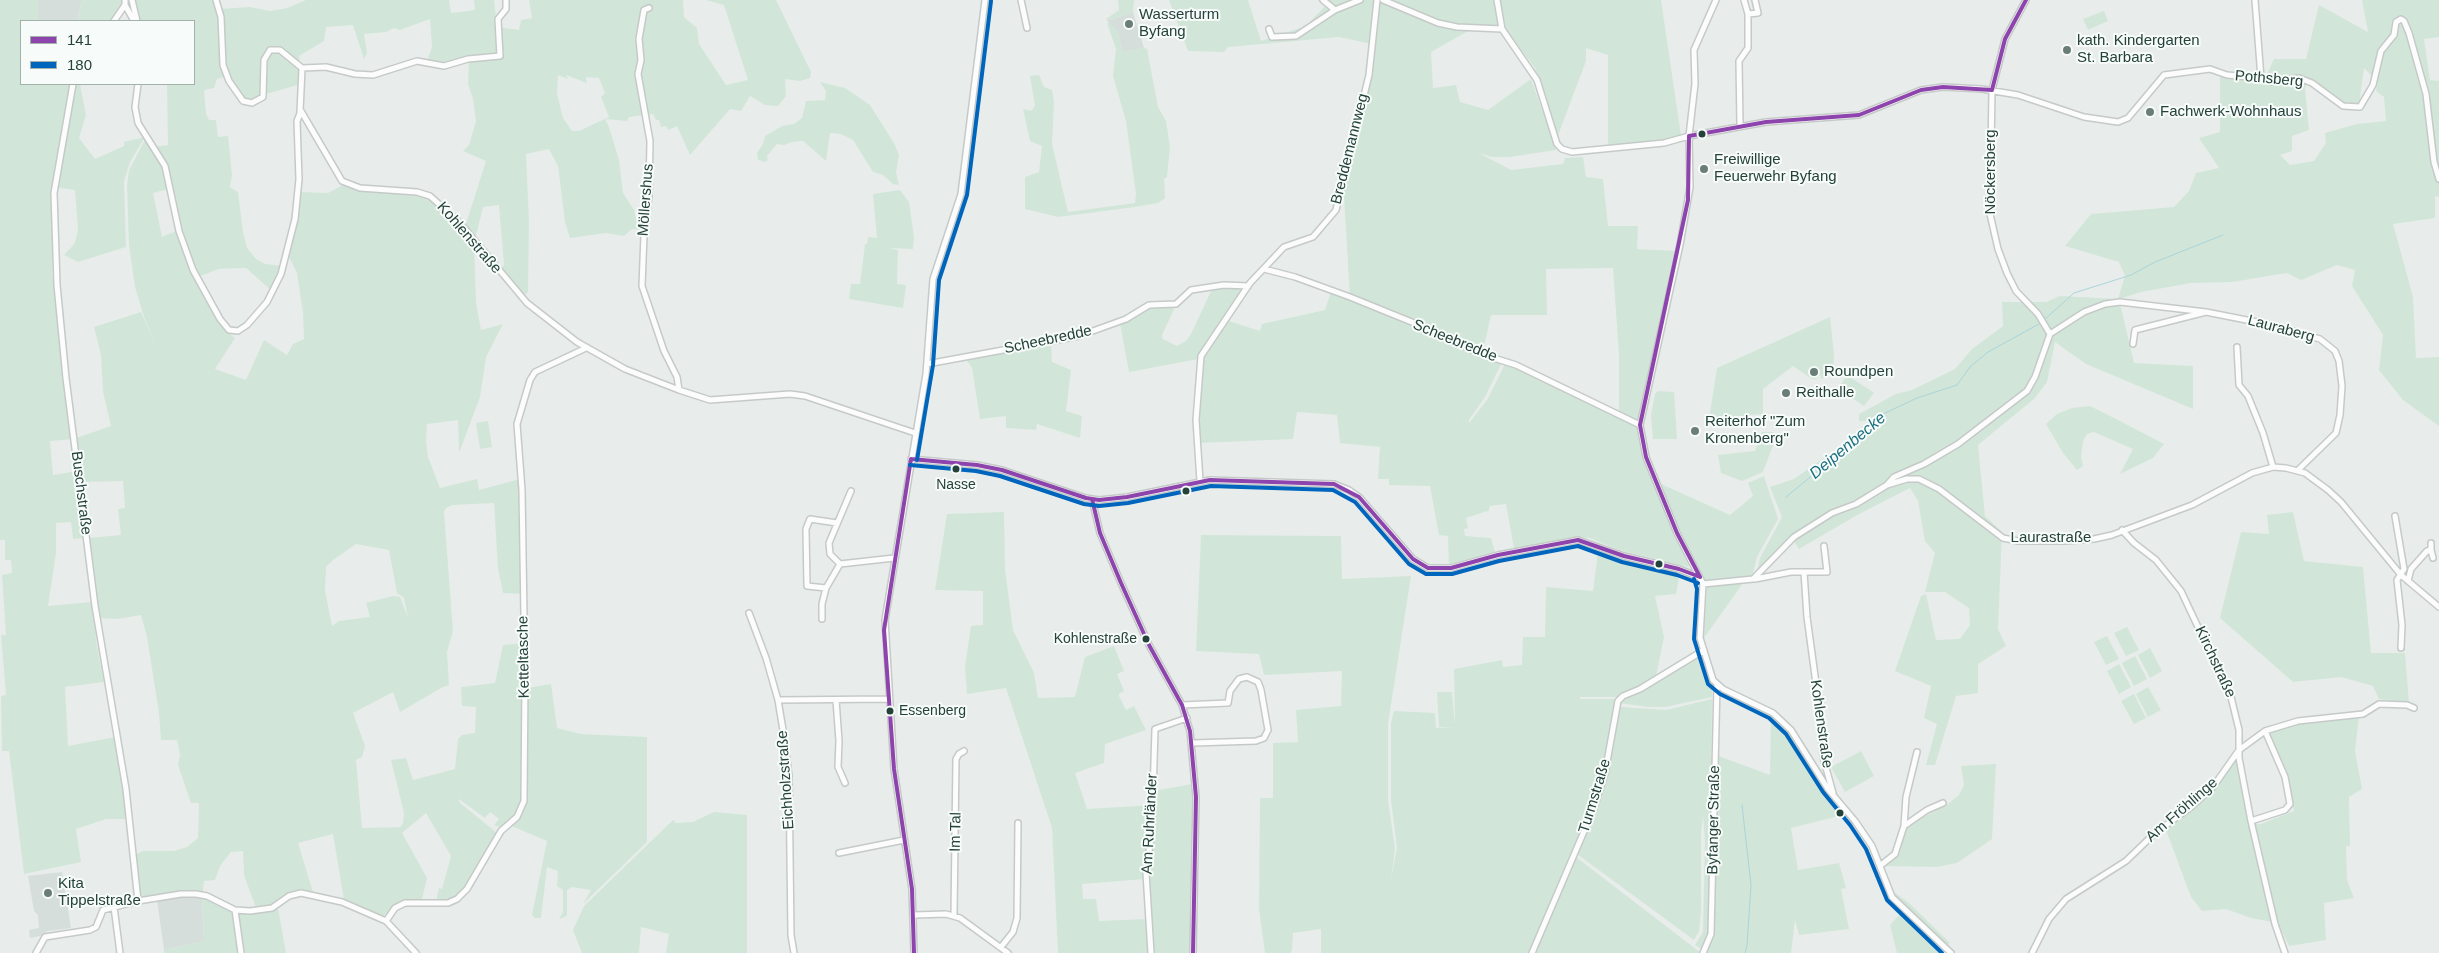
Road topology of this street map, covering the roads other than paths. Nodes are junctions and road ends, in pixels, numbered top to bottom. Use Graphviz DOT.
graph roads {
  1 [pos="132,0"];
  2 [pos="216,0"];
  3 [pos="506,0"];
  4 [pos="985,0"];
  5 [pos="1021,0"];
  6 [pos="1323,0"];
  7 [pos="1360,0"];
  8 [pos="1377,0"];
  9 [pos="1383,0"];
  10 [pos="1496,0"];
  11 [pos="1716,0"];
  12 [pos="1744,0"];
  13 [pos="1755,0"];
  14 [pos="2026,0"];
  15 [pos="2255,0"];
  16 [pos="125,2"];
  17 [pos="649,8"];
  18 [pos="1335,10"];
  19 [pos="1748,14"];
  20 [pos="115,20"];
  21 [pos="135,20"];
  22 [pos="136,20"];
  23 [pos="1027,28"];
  24 [pos="1269,29"];
  25 [pos="1504,31"];
  26 [pos="302,68"];
  27 [pos="2261,78"];
  28 [pos="73,85"];
  29 [pos="138,85"];
  30 [pos="1992,90"];
  31 [pos="300,112"];
  32 [pos="1740,126"];
  33 [pos="1689,136"];
  34 [pos="2439,179"];
  35 [pos="1264,269"];
  36 [pos="1248,286"];
  37 [pos="2206,312"];
  38 [pos="2050,334"];
  39 [pos="2133,344"];
  40 [pos="2237,347"];
  41 [pos="586,348"];
  42 [pos="927,364"];
  43 [pos="679,390"];
  44 [pos="1640,425"];
  45 [pos="915,433"];
  46 [pos="911,459"];
  47 [pos="2273,467"];
  48 [pos="2298,470"];
  49 [pos="1200,481"];
  50 [pos="1887,485"];
  51 [pos="850,491"];
  52 [pos="1092,499"];
  53 [pos="2395,516"];
  54 [pos="837,523"];
  55 [pos="2122,530"];
  56 [pos="2431,543"];
  57 [pos="1824,546"];
  58 [pos="2432,550"];
  59 [pos="894,558"];
  60 [pos="2433,558"];
  61 [pos="840,564"];
  62 [pos="1804,572"];
  63 [pos="2401,575"];
  64 [pos="1700,577"];
  65 [pos="1753,579"];
  66 [pos="2408,581"];
  67 [pos="1703,584"];
  68 [pos="826,588"];
  69 [pos="2439,607"];
  70 [pos="749,612"];
  71 [pos="822,619"];
  72 [pos="2401,648"];
  73 [pos="1704,650"];
  74 [pos="1716,685"];
  75 [pos="889,699"];
  76 [pos="778,700"];
  77 [pos="836,700"];
  78 [pos="1182,705"];
  79 [pos="2414,708"];
  80 [pos="1187,718"];
  81 [pos="2265,731"];
  82 [pos="1193,743"];
  83 [pos="2239,750"];
  84 [pos="964,751"];
  85 [pos="1917,752"];
  86 [pos="845,783"];
  87 [pos="1834,796"];
  88 [pos="1943,803"];
  89 [pos="2251,821"];
  90 [pos="1018,824"];
  91 [pos="1904,826"];
  92 [pos="904,840"];
  93 [pos="839,853"];
  94 [pos="1881,865"];
  95 [pos="138,901"];
  96 [pos="114,907"];
  97 [pos="235,910"];
  98 [pos="914,915"];
  99 [pos="954,916"];
  100 [pos="386,921"];
  101 [pos="1001,947"];
  102 [pos="36,953"];
  103 [pos="120,953"];
  104 [pos="241,953"];
  105 [pos="416,953"];
  106 [pos="794,953"];
  107 [pos="914,953"];
  108 [pos="1008,953"];
  109 [pos="1151,953"];
  110 [pos="1193,953"];
  111 [pos="1532,953"];
  112 [pos="1703,953"];
  113 [pos="1951,953"];
  114 [pos="2032,953"];
  115 [pos="2285,953"];
  1 -- 22 [label="street"];
  2 -- 26 [label="street"];
  3 -- 26 [label="street"];
  4 -- 42 [label="street"];
  5 -- 23 [label="street"];
  6 -- 18 [label="street"];
  7 -- 18 [label="street"];
  8 -- 35 [label="street, Breddemannweg"];
  9 -- 25 [label="street"];
  10 -- 25 [label="street"];
  11 -- 33 [label="street"];
  12 -- 19 [label="street"];
  13 -- 19 [label="street"];
  14 -- 30 [label="street, Nöckersberg"];
  15 -- 27 [label="street"];
  16 -- 20 [label="street"];
  16 -- 21 [label="street"];
  17 -- 43 [label="street, Möllershus"];
  18 -- 24 [label="street"];
  19 -- 32 [label="street"];
  25 -- 33 [label="street, Pothsberg"];
  26 -- 31 [label="street"];
  27 -- 30 [label="street, Pothsberg"];
  27 -- 34 [label="street, Pothsberg"];
  28 -- 95 [label="street, Buschstraße"];
  29 -- 31 [label="street"];
  30 -- 32 [label="street, Pothsberg"];
  30 -- 38 [label="street, Nöckersberg"];
  31 -- 41 [label="street, Kohlenstraße"];
  32 -- 33 [label="street, Pothsberg"];
  33 -- 44 [label="street"];
  35 -- 36 [label="street, Breddemannweg"];
  35 -- 44 [label="street, Scheebredde"];
  36 -- 42 [label="street, Scheebredde"];
  36 -- 49 [label="street, Breddemannweg"];
  37 -- 38 [label="street, Lauraberg"];
  37 -- 39 [label="street, Lauraberg"];
  37 -- 48 [label="street, Lauraberg"];
  38 -- 50 [label="street"];
  40 -- 47 [label="street"];
  41 -- 43 [label="street, Kohlenstraße"];
  41 -- 100 [label="street, Ketteltasche"];
  42 -- 45 [label="street"];
  43 -- 45 [label="street, Kohlenstraße"];
  44 -- 64 [label="street"];
  45 -- 46 [label="street"];
  46 -- 52 [label="street"];
  46 -- 59 [label="street"];
  47 -- 48 [label="street, Laurastraße"];
  47 -- 55 [label="street, Laurastraße"];
  48 -- 63 [label="street, Laurastraße"];
  49 -- 52 [label="street"];
  49 -- 64 [label="street"];
  50 -- 55 [label="street, Laurastraße"];
  50 -- 65 [label="street, Laurastraße"];
  51 -- 54 [label="street"];
  52 -- 78 [label="street"];
  53 -- 63 [label="street"];
  54 -- 61 [label="street"];
  54 -- 68 [label="street"];
  55 -- 83 [label="street, Kirchstraße"];
  56 -- 58 [label="street"];
  57 -- 62 [label="street"];
  58 -- 60 [label="street"];
  58 -- 66 [label="street"];
  59 -- 61 [label="street"];
  59 -- 75 [label="street"];
  61 -- 68 [label="street"];
  62 -- 65 [label="street"];
  62 -- 87 [label="street, Kohlenstraße"];
  63 -- 66 [label="street, Laurastraße"];
  63 -- 72 [label="street"];
  64 -- 67 [label="street"];
  65 -- 67 [label="street"];
  66 -- 69 [label="street, Laurastraße"];
  67 -- 73 [label="street"];
  68 -- 71 [label="street"];
  70 -- 76 [label="street, Eichholzstraße"];
  73 -- 74 [label="street"];
  73 -- 111 [label="street, Turmstraße"];
  74 -- 87 [label="street, Kohlenstraße"];
  74 -- 112 [label="street, Byfanger Straße"];
  75 -- 77 [label="street"];
  75 -- 92 [label="street"];
  76 -- 77 [label="street"];
  76 -- 106 [label="street, Eichholzstraße"];
  77 -- 86 [label="street"];
  78 -- 80 [label="street"];
  78 -- 82 [label="street"];
  79 -- 81 [label="street, Am Fröhlinge"];
  80 -- 82 [label="street"];
  80 -- 109 [label="street, Am Ruhrländer"];
  81 -- 83 [label="street, Am Fröhlinge"];
  81 -- 89 [label="street"];
  82 -- 110 [label="street"];
  83 -- 89 [label="street, Kirchstraße"];
  83 -- 114 [label="street, Am Fröhlinge"];
  84 -- 99 [label="street, Im Tal"];
  85 -- 91 [label="street"];
  87 -- 94 [label="street, Kohlenstraße"];
  88 -- 91 [label="street"];
  89 -- 115 [label="street, Kirchstraße"];
  90 -- 101 [label="street"];
  91 -- 94 [label="street"];
  92 -- 93 [label="street"];
  92 -- 98 [label="street"];
  94 -- 113 [label="street, Kohlenstraße"];
  95 -- 96 [label="street"];
  95 -- 97 [label="street"];
  96 -- 102 [label="street"];
  96 -- 103 [label="street"];
  97 -- 100 [label="street"];
  97 -- 104 [label="street"];
  98 -- 99 [label="street"];
  98 -- 107 [label="street"];
  99 -- 101 [label="street"];
  100 -- 105 [label="street"];
  101 -- 108 [label="street"];
}
